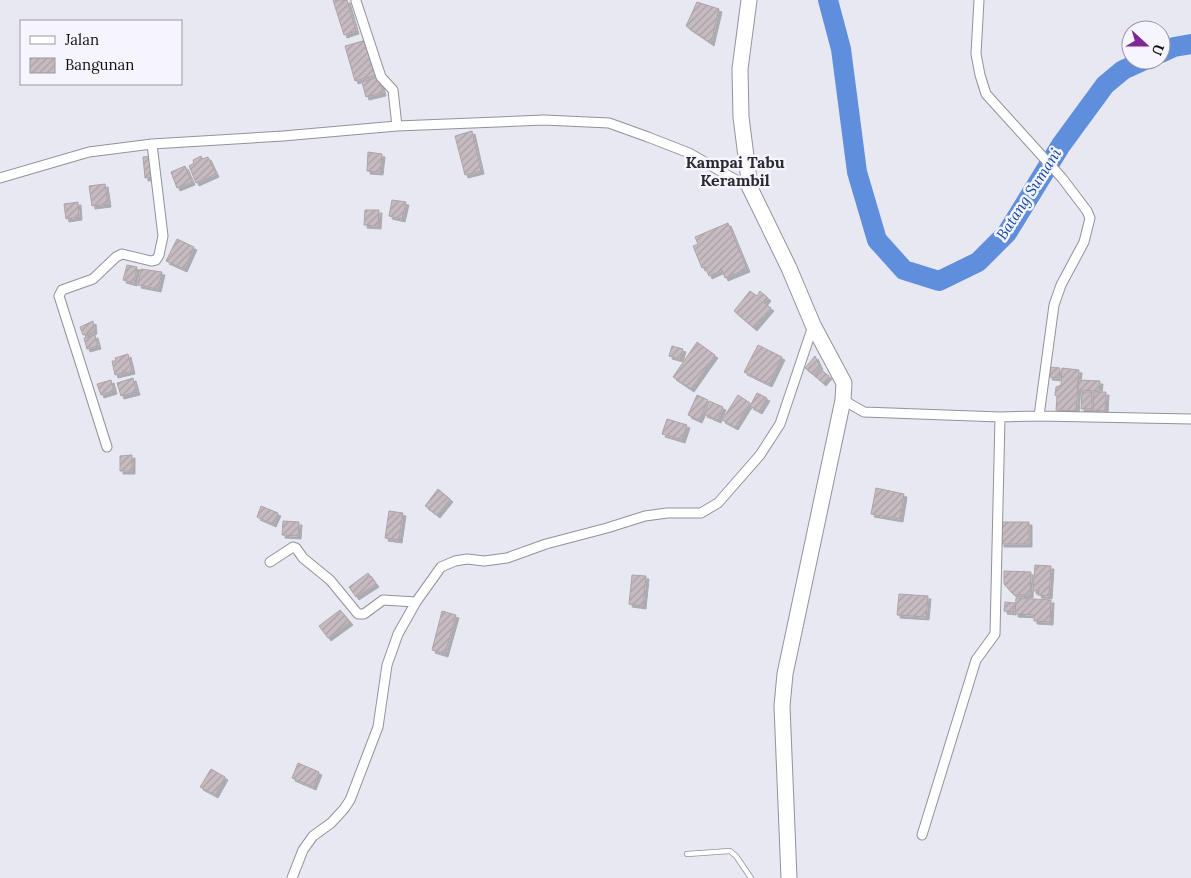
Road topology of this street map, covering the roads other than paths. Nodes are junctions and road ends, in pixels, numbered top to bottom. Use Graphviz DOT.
graph roads {
  1 [pos="749,0"];
  2 [pos="979,0"];
  3 [pos="356,1"];
  4 [pos="397,126"];
  5 [pos="152,144"];
  6 [pos="0,178"];
  7 [pos="750,188"];
  8 [pos="814,325"];
  9 [pos="843,400"];
  10 [pos="1039,416"];
  11 [pos="1000,417"];
  12 [pos="1191,418"];
  13 [pos="107,447"];
  14 [pos="270,562"];
  15 [pos="416,602"];
  16 [pos="922,835"];
  17 [pos="687,854"];
  18 [pos="292,878"];
  19 [pos="750,878"];
  20 [pos="789,878"];
  1 -- 7 [label="highway"];
  2 -- 10 [label="street"];
  3 -- 4 [label="street"];
  4 -- 5 [label="street"];
  4 -- 7 [label="street"];
  5 -- 6 [label="street"];
  5 -- 13 [label="street"];
  7 -- 8 [label="highway"];
  8 -- 9 [label="highway"];
  8 -- 15 [label="street"];
  9 -- 11 [label="street"];
  9 -- 20 [label="highway"];
  10 -- 11 [label="street"];
  10 -- 12 [label="street"];
  11 -- 16 [label="street"];
  14 -- 15 [label="street"];
  15 -- 18 [label="street"];
  17 -- 19 [label="lane"];
}
